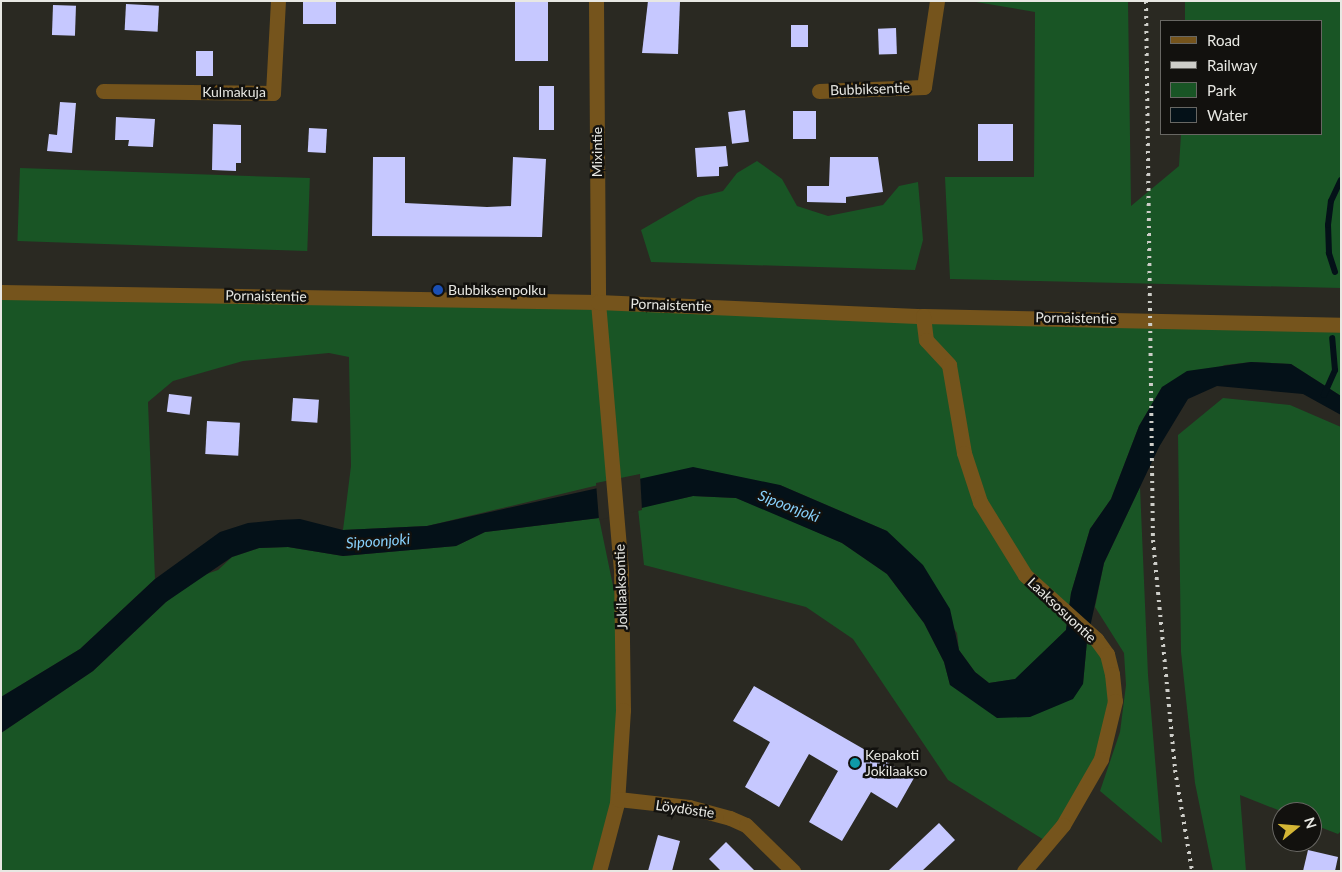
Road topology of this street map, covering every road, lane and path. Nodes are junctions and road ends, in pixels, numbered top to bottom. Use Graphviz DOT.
graph roads {
  1 [pos="278,1"];
  2 [pos="596,1"];
  3 [pos="937,1"];
  4 [pos="103,91"];
  5 [pos="819,91"];
  6 [pos="1,292"];
  7 [pos="598,302"];
  8 [pos="923,316"];
  9 [pos="1341,326"];
  10 [pos="618,799"];
  11 [pos="599,871"];
  12 [pos="793,871"];
  13 [pos="1024,871"];
  1 -- 4 [label="street, Kulmakuja"];
  2 -- 7 [label="street, Mixintie"];
  3 -- 5 [label="street, Bubbiksentie"];
  6 -- 7 [label="street, Pornaistentie"];
  7 -- 8 [label="street, Pornaistentie"];
  7 -- 10 [label="street, Jokilaaksontie"];
  8 -- 9 [label="street, Pornaistentie"];
  8 -- 13 [label="street, Laaksosuontie"];
  10 -- 11 [label="street, Jokilaaksontie"];
  10 -- 12 [label="street, Löydöstie"];
}
